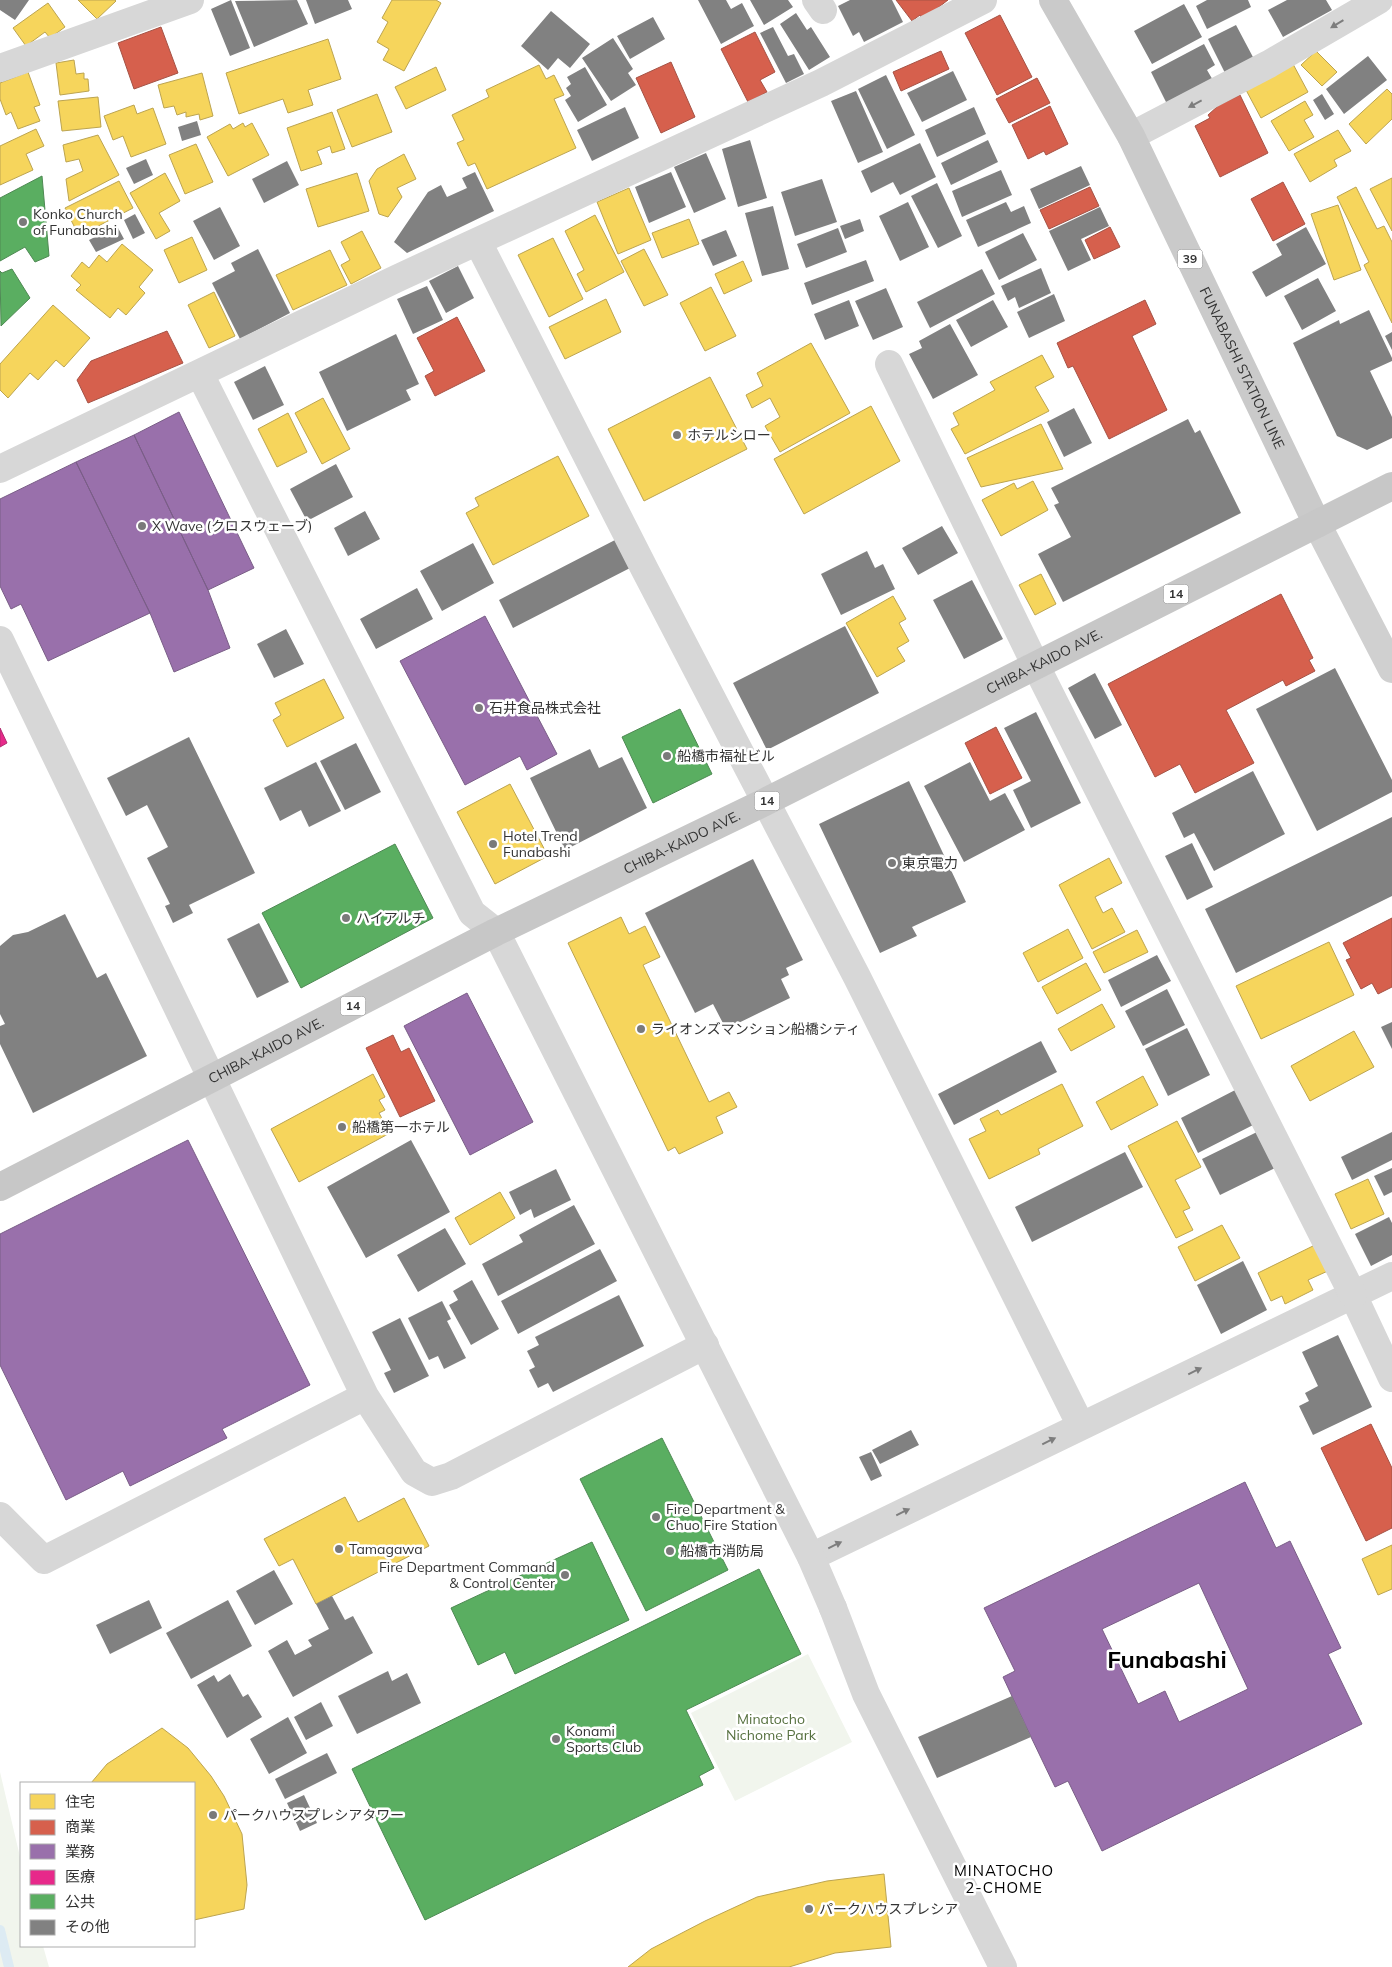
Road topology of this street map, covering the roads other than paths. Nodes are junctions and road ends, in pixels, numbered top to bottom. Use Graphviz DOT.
graph roads {
  1 [pos="190,0"];
  2 [pos="983,0"];
  3 [pos="1053,0"];
  4 [pos="1379,0"];
  5 [pos="0,68"];
  6 [pos="1131,136"];
  7 [pos="478,242"];
  8 [pos="889,364"];
  9 [pos="200,374"];
  10 [pos="0,469"];
  11 [pos="1392,486"];
  12 [pos="1317,524"];
  13 [pos="0,640"];
  14 [pos="1035,664"];
  15 [pos="1392,669"];
  16 [pos="765,802"];
  17 [pos="496,932"];
  18 [pos="210,1078"];
  19 [pos="0,1187"];
  20 [pos="1392,1276"];
  21 [pos="1353,1295"];
  22 [pos="705,1345"];
  23 [pos="1392,1378"];
  24 [pos="365,1396"];
  25 [pos="1081,1426"];
  26 [pos="0,1516"];
  27 [pos="811,1556"];
  28 [pos="1003,1967"];
  1 -- 5 [label="street"];
  2 -- 7 [label="street"];
  3 -- 6 [label="main road, FUNABASHI STATION LINE / 39"];
  4 -- 6 [label="street, one-way"];
  6 -- 12 [label="main road, FUNABASHI STATION LINE / 39"];
  7 -- 9 [label="street"];
  7 -- 16 [label="street"];
  8 -- 14 [label="street"];
  9 -- 10 [label="street"];
  9 -- 17 [label="street"];
  11 -- 12 [label="highway, CHIBA-KAIDO AVE. / 14"];
  12 -- 14 [label="highway, CHIBA-KAIDO AVE. / 14"];
  12 -- 15 [label="main road"];
  13 -- 18 [label="street"];
  14 -- 16 [label="highway, CHIBA-KAIDO AVE. / 14"];
  14 -- 21 [label="street"];
  16 -- 17 [label="highway, CHIBA-KAIDO AVE. / 14"];
  16 -- 25 [label="street"];
  17 -- 18 [label="highway, CHIBA-KAIDO AVE. / 14"];
  17 -- 22 [label="street"];
  18 -- 19 [label="highway, CHIBA-KAIDO AVE. / 14"];
  18 -- 24 [label="street"];
  20 -- 21 [label="street"];
  21 -- 23 [label="street"];
  25 -- 21 [label="street, one-way"];
  22 -- 24 [label="street"];
  22 -- 27 [label="street"];
  24 -- 26 [label="street"];
  27 -- 25 [label="street, one-way"];
  27 -- 28 [label="street"];
}
